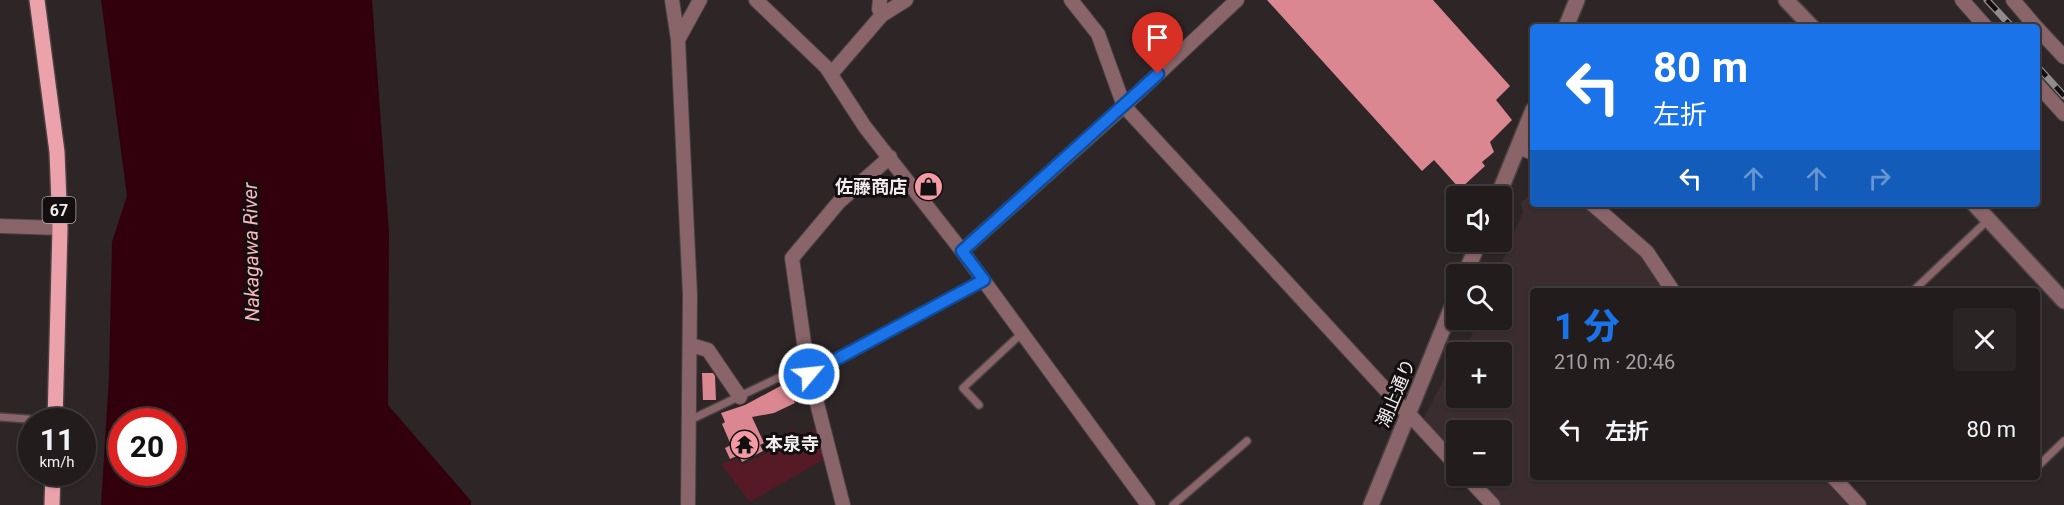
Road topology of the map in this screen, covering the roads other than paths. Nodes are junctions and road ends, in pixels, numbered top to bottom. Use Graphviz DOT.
graph roads {
  1 [pos="38,0"];
  2 [pos="672,0"];
  3 [pos="700,0"];
  4 [pos="756,0"];
  5 [pos="880,0"];
  6 [pos="906,0"];
  7 [pos="1071,0"];
  8 [pos="1237,0"];
  9 [pos="1577,0"];
  10 [pos="1786,0"];
  11 [pos="1962,0"];
  12 [pos="2014,0"];
  13 [pos="882,15"];
  14 [pos="1567,24"];
  15 [pos="1809,24"];
  16 [pos="1983,24"];
  17 [pos="2029,24"];
  18 [pos="2040,34"];
  19 [pos="678,40"];
  20 [pos="2064,57"];
  21 [pos="831,74"];
  22 [pos="2040,87"];
  23 [pos="1124,106"];
  24 [pos="2064,114"];
  25 [pos="1530,117"];
  26 [pos="1518,147"];
  27 [pos="1530,152"];
  28 [pos="890,156"];
  29 [pos="1502,186"];
  30 [pos="1595,207"];
  31 [pos="1977,207"];
  32 [pos="1988,220"];
  33 [pos="0,226"];
  34 [pos="60,228"];
  35 [pos="962,251"];
  36 [pos="984,280"];
  37 [pos="1671,288"];
  38 [pos="1916,288"];
  39 [pos="2064,301"];
  40 [pos="1446,321"];
  41 [pos="1022,333"];
  42 [pos="691,345"];
  43 [pos="808,369"];
  44 [pos="740,397"];
  45 [pos="979,405"];
  46 [pos="55,408"];
  47 [pos="1408,414"];
  48 [pos="0,417"];
  49 [pos="18,418"];
  50 [pos="690,420"];
  51 [pos="1247,441"];
  52 [pos="2064,441"];
  53 [pos="1446,454"];
  54 [pos="2040,464"];
  55 [pos="1836,480"];
  56 [pos="53,486"];
  57 [pos="1475,486"];
  58 [pos="52,505"];
  59 [pos="688,505"];
  60 [pos="843,505"];
  61 [pos="1148,505"];
  62 [pos="1173,505"];
  63 [pos="1371,505"];
  64 [pos="1493,505"];
  65 [pos="1859,505"];
  1 -- 34 [label="main road, 67"];
  2 -- 19 [label="street"];
  3 -- 19 [label="street"];
  4 -- 21 [label="street"];
  5 -- 13 [label="street"];
  6 -- 13 [label="street"];
  7 -- 23 [label="street"];
  8 -- 23 [label="street"];
  9 -- 14 [label="street"];
  10 -- 15 [label="street"];
  11 -- 16 [label="street"];
  12 -- 17 [label="street"];
  13 -- 21 [label="street"];
  18 -- 20 [label="street"];
  19 -- 42 [label="street"];
  21 -- 28 [label="street"];
  22 -- 24 [label="street"];
  23 -- 35 [label="street"];
  23 -- 47 [label="street"];
  25 -- 26 [label="street"];
  26 -- 27 [label="street"];
  26 -- 29 [label="street"];
  28 -- 35 [label="street"];
  28 -- 43 [label="street"];
  30 -- 37 [label="street"];
  31 -- 32 [label="street"];
  32 -- 38 [label="lane"];
  32 -- 39 [label="street"];
  33 -- 34 [label="street"];
  34 -- 46 [label="main road, 67"];
  35 -- 36 [label="street"];
  36 -- 41 [label="street"];
  36 -- 43 [label="lane"];
  40 -- 47 [label="street, 潮止通り"];
  41 -- 45 [label="lane"];
  41 -- 61 [label="street"];
  42 -- 44 [label="street"];
  42 -- 50 [label="street"];
  43 -- 44 [label="lane"];
  43 -- 60 [label="street"];
  44 -- 50 [label="lane"];
  47 -- 53 [label="street"];
  47 -- 63 [label="street, 潮止通り"];
  48 -- 49 [label="lane"];
  50 -- 59 [label="street"];
  51 -- 62 [label="lane"];
  52 -- 54 [label="lane"];
  55 -- 65 [label="street"];
  56 -- 58 [label="main road"];
  57 -- 64 [label="street"];
}
